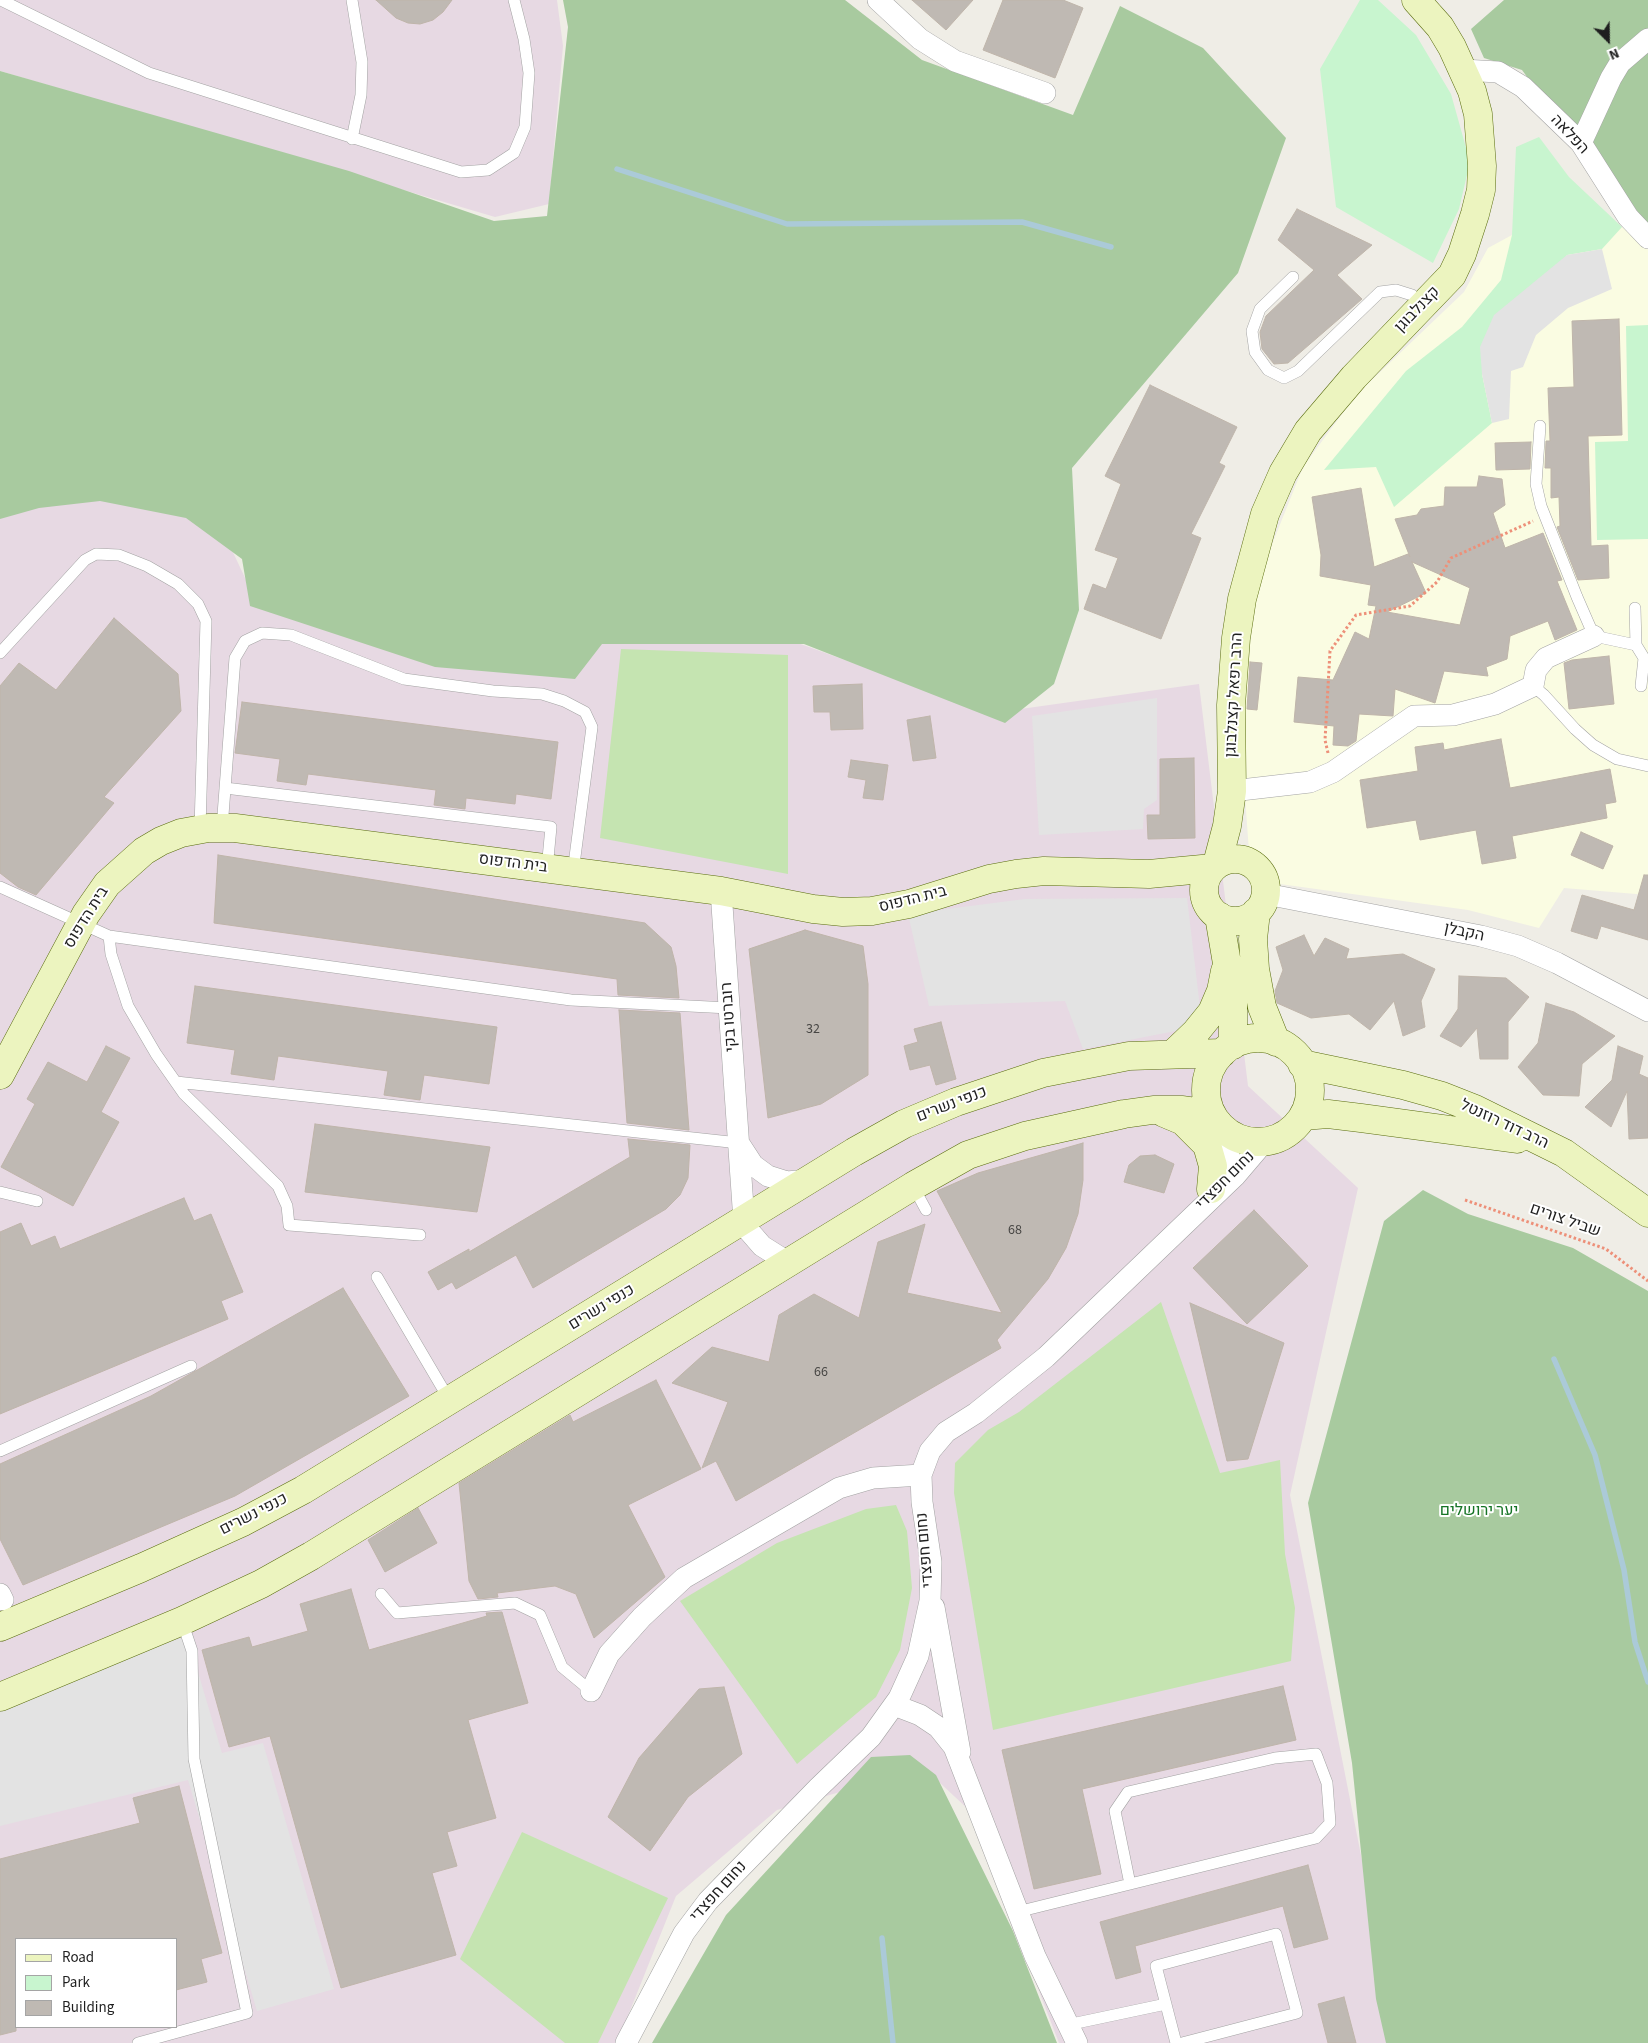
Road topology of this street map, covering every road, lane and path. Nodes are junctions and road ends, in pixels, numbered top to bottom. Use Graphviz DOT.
graph roads {
  1 [pos="0,0"];
  2 [pos="352,0"];
  3 [pos="514,0"];
  4 [pos="878,0"];
  5 [pos="1416,0"];
  6 [pos="1648,39"];
  7 [pos="1463,70"];
  8 [pos="1044,93"];
  9 [pos="352,139"];
  10 [pos="1581,143"];
  11 [pos="1648,238"];
  12 [pos="1293,276"];
  13 [pos="1423,306"];
  14 [pos="1540,426"];
  15 [pos="1545,516"];
  16 [pos="1242,599"];
  17 [pos="1636,608"];
  18 [pos="1594,636"];
  19 [pos="1636,645"];
  20 [pos="0,653"];
  21 [pos="1533,686"];
  22 [pos="1641,686"];
  23 [pos="1648,766"];
  24 [pos="1333,772"];
  25 [pos="225,788"];
  26 [pos="1232,791"];
  27 [pos="211,828"];
  28 [pos="1252,863"];
  29 [pos="1215,866"];
  30 [pos="560,870"];
  31 [pos="1149,874"];
  32 [pos="0,887"];
  33 [pos="721,891"];
  34 [pos="1261,903"];
  35 [pos="1213,908"];
  36 [pos="80,925"];
  37 [pos="109,936"];
  38 [pos="1228,955"];
  39 [pos="729,1008"];
  40 [pos="1648,1011"];
  41 [pos="1276,1042"];
  42 [pos="1228,1049"];
  43 [pos="1173,1054"];
  44 [pos="1302,1064"];
  45 [pos="0,1075"];
  46 [pos="176,1082"];
  47 [pos="1153,1110"];
  48 [pos="1303,1116"];
  49 [pos="1220,1124"];
  50 [pos="1264,1142"];
  51 [pos="739,1143"];
  52 [pos="1564,1153"];
  53 [pos="808,1180"];
  54 [pos="913,1186"];
  55 [pos="1211,1189"];
  56 [pos="0,1192"];
  57 [pos="37,1200"];
  58 [pos="1465,1200"];
  59 [pos="926,1210"];
  60 [pos="1648,1213"];
  61 [pos="1187,1220"];
  62 [pos="744,1221"];
  63 [pos="420,1235"];
  64 [pos="789,1263"];
  65 [pos="377,1277"];
  66 [pos="1648,1281"];
  67 [pos="190,1366"];
  68 [pos="450,1401"];
  69 [pos="0,1451"];
  70 [pos="921,1475"];
  71 [pos="930,1585"];
  72 [pos="381,1594"];
  73 [pos="182,1621"];
  74 [pos="0,1627"];
  75 [pos="591,1691"];
  76 [pos="0,1697"];
  77 [pos="894,1705"];
  78 [pos="962,1767"];
  79 [pos="1130,1884"];
  80 [pos="1017,1912"];
  81 [pos="1166,2004"];
  82 [pos="1072,2034"];
  83 [pos="138,2043"];
  84 [pos="626,2043"];
  85 [pos="1176,2043"];
  86 [pos="1182,2043"];
  1 -- 9 [label="lane"];
  2 -- 9 [label="lane"];
  3 -- 9 [label="lane"];
  4 -- 8 [label="street"];
  5 -- 7 [label="street, קצנלבוגן"];
  6 -- 10 [label="street"];
  7 -- 10 [label="street, הפלאה"];
  7 -- 13 [label="street, קצנלבוגן"];
  10 -- 11 [label="street, הפלאה"];
  12 -- 13 [label="lane"];
  13 -- 16 [label="street, קצנלבוגן"];
  14 -- 15 [label="lane"];
  15 -- 18 [label="lane"];
  15 -- 24 [label="path"];
  16 -- 26 [label="street, הרב רפאל קצנלבוגן"];
  17 -- 19 [label="lane"];
  18 -- 19 [label="lane"];
  18 -- 21 [label="street"];
  19 -- 22 [label="lane"];
  20 -- 27 [label="lane"];
  21 -- 23 [label="lane"];
  21 -- 24 [label="street"];
  24 -- 26 [label="street"];
  25 -- 27 [label="lane"];
  25 -- 30 [label="lane"];
  25 -- 30 [label="lane"];
  26 -- 28 [label="street, הרב רפאל קצנלבוגן"];
  26 -- 29 [label="street, הרב רפאל קצנלבוגן"];
  27 -- 30 [label="street, בית הדפוס"];
  27 -- 36 [label="street, בית הדפוס"];
  28 -- 29 [label="street"];
  28 -- 34 [label="street"];
  29 -- 31 [label="street, בית הדפוס"];
  29 -- 35 [label="street"];
  30 -- 33 [label="street, בית הדפוס"];
  31 -- 33 [label="street, בית הדפוס"];
  31 -- 35 [label="street, בית הדפוס"];
  32 -- 36 [label="lane"];
  33 -- 39 [label="street, רוברטו בקי"];
  34 -- 35 [label="street"];
  34 -- 40 [label="street, הקבלן"];
  34 -- 41 [label="street"];
  35 -- 38 [label="street"];
  36 -- 37 [label="lane"];
  36 -- 45 [label="street, בית הדפוס"];
  37 -- 39 [label="lane"];
  37 -- 46 [label="lane"];
  38 -- 42 [label="street"];
  38 -- 43 [label="street"];
  39 -- 51 [label="street, רוברטו בקי"];
  41 -- 42 [label="street"];
  41 -- 44 [label="street"];
  42 -- 43 [label="street, כנפי נשרים"];
  42 -- 49 [label="street"];
  43 -- 53 [label="street, כנפי נשרים"];
  44 -- 48 [label="street"];
  44 -- 52 [label="street, הרב דוד רוזנטל"];
  46 -- 51 [label="lane"];
  46 -- 63 [label="lane"];
  47 -- 49 [label="street"];
  47 -- 54 [label="street"];
  47 -- 55 [label="street"];
  48 -- 50 [label="street"];
  48 -- 52 [label="street, הרב דוד רוזנטל"];
  49 -- 50 [label="street"];
  49 -- 55 [label="street, נחום חפצדי"];
  50 -- 61 [label="street, נחום חפצדי"];
  51 -- 53 [label="street, רוברטו בקי"];
  51 -- 62 [label="street, רוברטו בקי"];
  52 -- 60 [label="street"];
  53 -- 62 [label="street, כנפי נשרים"];
  54 -- 59 [label="lane"];
  54 -- 64 [label="street"];
  55 -- 61 [label="street, נחום חפצדי"];
  56 -- 57 [label="lane"];
  58 -- 66 [label="path, שביל צורים"];
  61 -- 70 [label="street, נחום חפצדי"];
  62 -- 64 [label="street"];
  62 -- 68 [label="street, כנפי נשרים"];
  64 -- 73 [label="street"];
  65 -- 68 [label="lane"];
  67 -- 69 [label="lane"];
  68 -- 74 [label="street, כנפי נשרים"];
  70 -- 71 [label="street, נחום חפצדי"];
  70 -- 75 [label="street"];
  71 -- 77 [label="street, נחום חפצדי"];
  71 -- 78 [label="street"];
  72 -- 75 [label="lane"];
  73 -- 76 [label="street"];
  73 -- 83 [label="lane"];
  77 -- 78 [label="street"];
  77 -- 84 [label="street, נחום חפצדי"];
  78 -- 80 [label="street"];
  79 -- 79 [label="lane"];
  79 -- 80 [label="lane"];
  80 -- 82 [label="street"];
  81 -- 82 [label="lane"];
  81 -- 85 [label="lane"];
  81 -- 86 [label="lane"];
}
